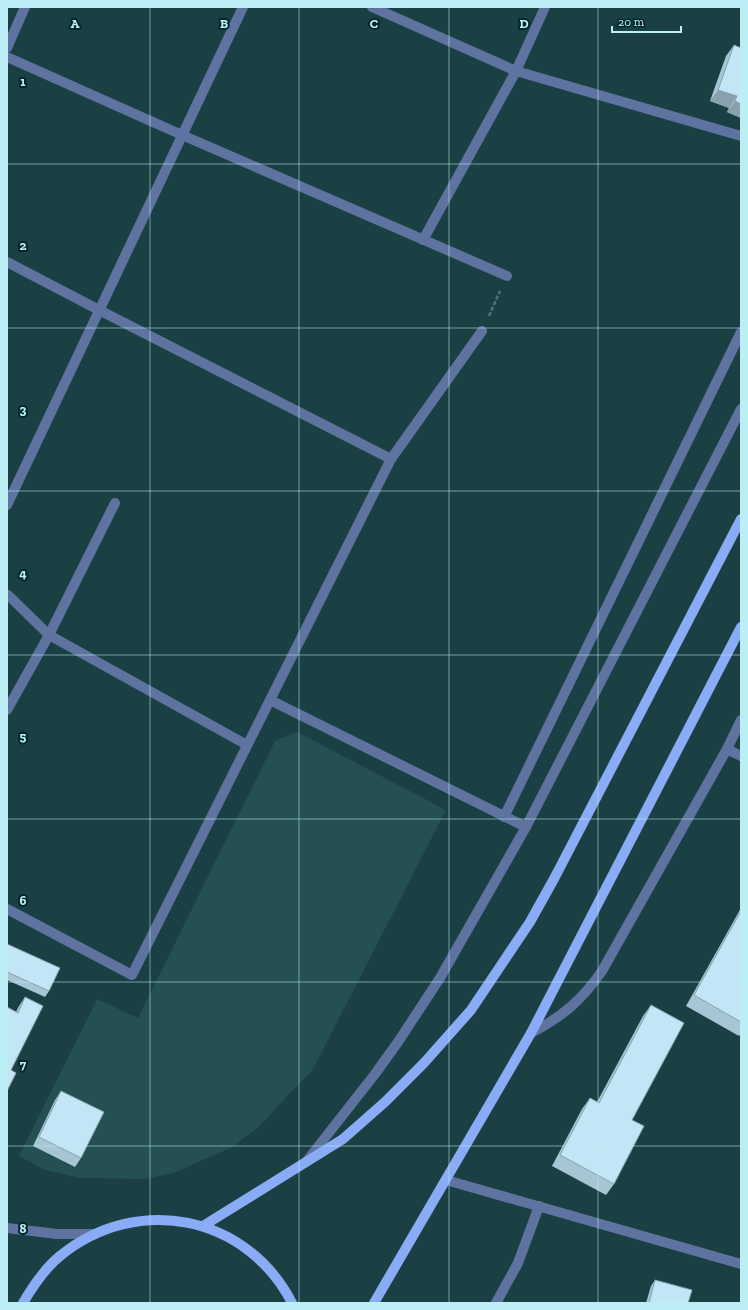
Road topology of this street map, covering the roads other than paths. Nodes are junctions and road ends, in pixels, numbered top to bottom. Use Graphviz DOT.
graph roads {
  1 [pos="26,7"];
  2 [pos="243,7"];
  3 [pos="372,7"];
  4 [pos="545,7"];
  5 [pos="7,48"];
  6 [pos="7,57"];
  7 [pos="516,72"];
  8 [pos="182,135"];
  9 [pos="741,136"];
  10 [pos="423,240"];
  11 [pos="7,262"];
  12 [pos="507,276"];
  13 [pos="99,310"];
  14 [pos="482,332"];
  15 [pos="741,332"];
  16 [pos="741,409"];
  17 [pos="391,459"];
  18 [pos="116,503"];
  19 [pos="7,505"];
  20 [pos="741,519"];
  21 [pos="8,595"];
  22 [pos="741,627"];
  23 [pos="49,635"];
  24 [pos="270,700"];
  25 [pos="7,710"];
  26 [pos="741,720"];
  27 [pos="247,746"];
  28 [pos="727,749"];
  29 [pos="741,756"];
  30 [pos="504,817"];
  31 [pos="526,827"];
  32 [pos="7,909"];
  33 [pos="531,1033"];
  34 [pos="304,1164"];
  35 [pos="446,1180"];
  36 [pos="539,1206"];
  37 [pos="203,1226"];
  38 [pos="7,1228"];
  39 [pos="95,1234"];
  40 [pos="741,1264"];
  41 [pos="23,1303"];
  42 [pos="292,1303"];
  43 [pos="374,1303"];
  44 [pos="496,1303"];
  1 -- 5 [label="street"];
  2 -- 8 [label="street"];
  3 -- 7 [label="street"];
  4 -- 7 [label="street"];
  6 -- 8 [label="street"];
  7 -- 9 [label="street"];
  7 -- 10 [label="street"];
  8 -- 10 [label="street"];
  8 -- 13 [label="street"];
  10 -- 12 [label="street"];
  11 -- 13 [label="street"];
  13 -- 17 [label="street"];
  13 -- 19 [label="street"];
  14 -- 17 [label="street"];
  15 -- 30 [label="street"];
  16 -- 31 [label="street"];
  17 -- 24 [label="street"];
  18 -- 23 [label="street"];
  20 -- 34 [label="main road"];
  21 -- 23 [label="street"];
  22 -- 33 [label="main road"];
  23 -- 25 [label="street"];
  23 -- 27 [label="street"];
  24 -- 27 [label="street"];
  24 -- 30 [label="street"];
  26 -- 28 [label="street"];
  27 -- 32 [label="street"];
  28 -- 29 [label="street"];
  28 -- 33 [label="street"];
  30 -- 31 [label="street"];
  31 -- 34 [label="street"];
  33 -- 35 [label="main road"];
  34 -- 37 [label="main road"];
  35 -- 36 [label="street"];
  35 -- 43 [label="main road"];
  36 -- 40 [label="street"];
  36 -- 44 [label="street"];
  37 -- 39 [label="main road"];
  37 -- 42 [label="main road"];
  38 -- 39 [label="street"];
  39 -- 41 [label="main road"];
}
